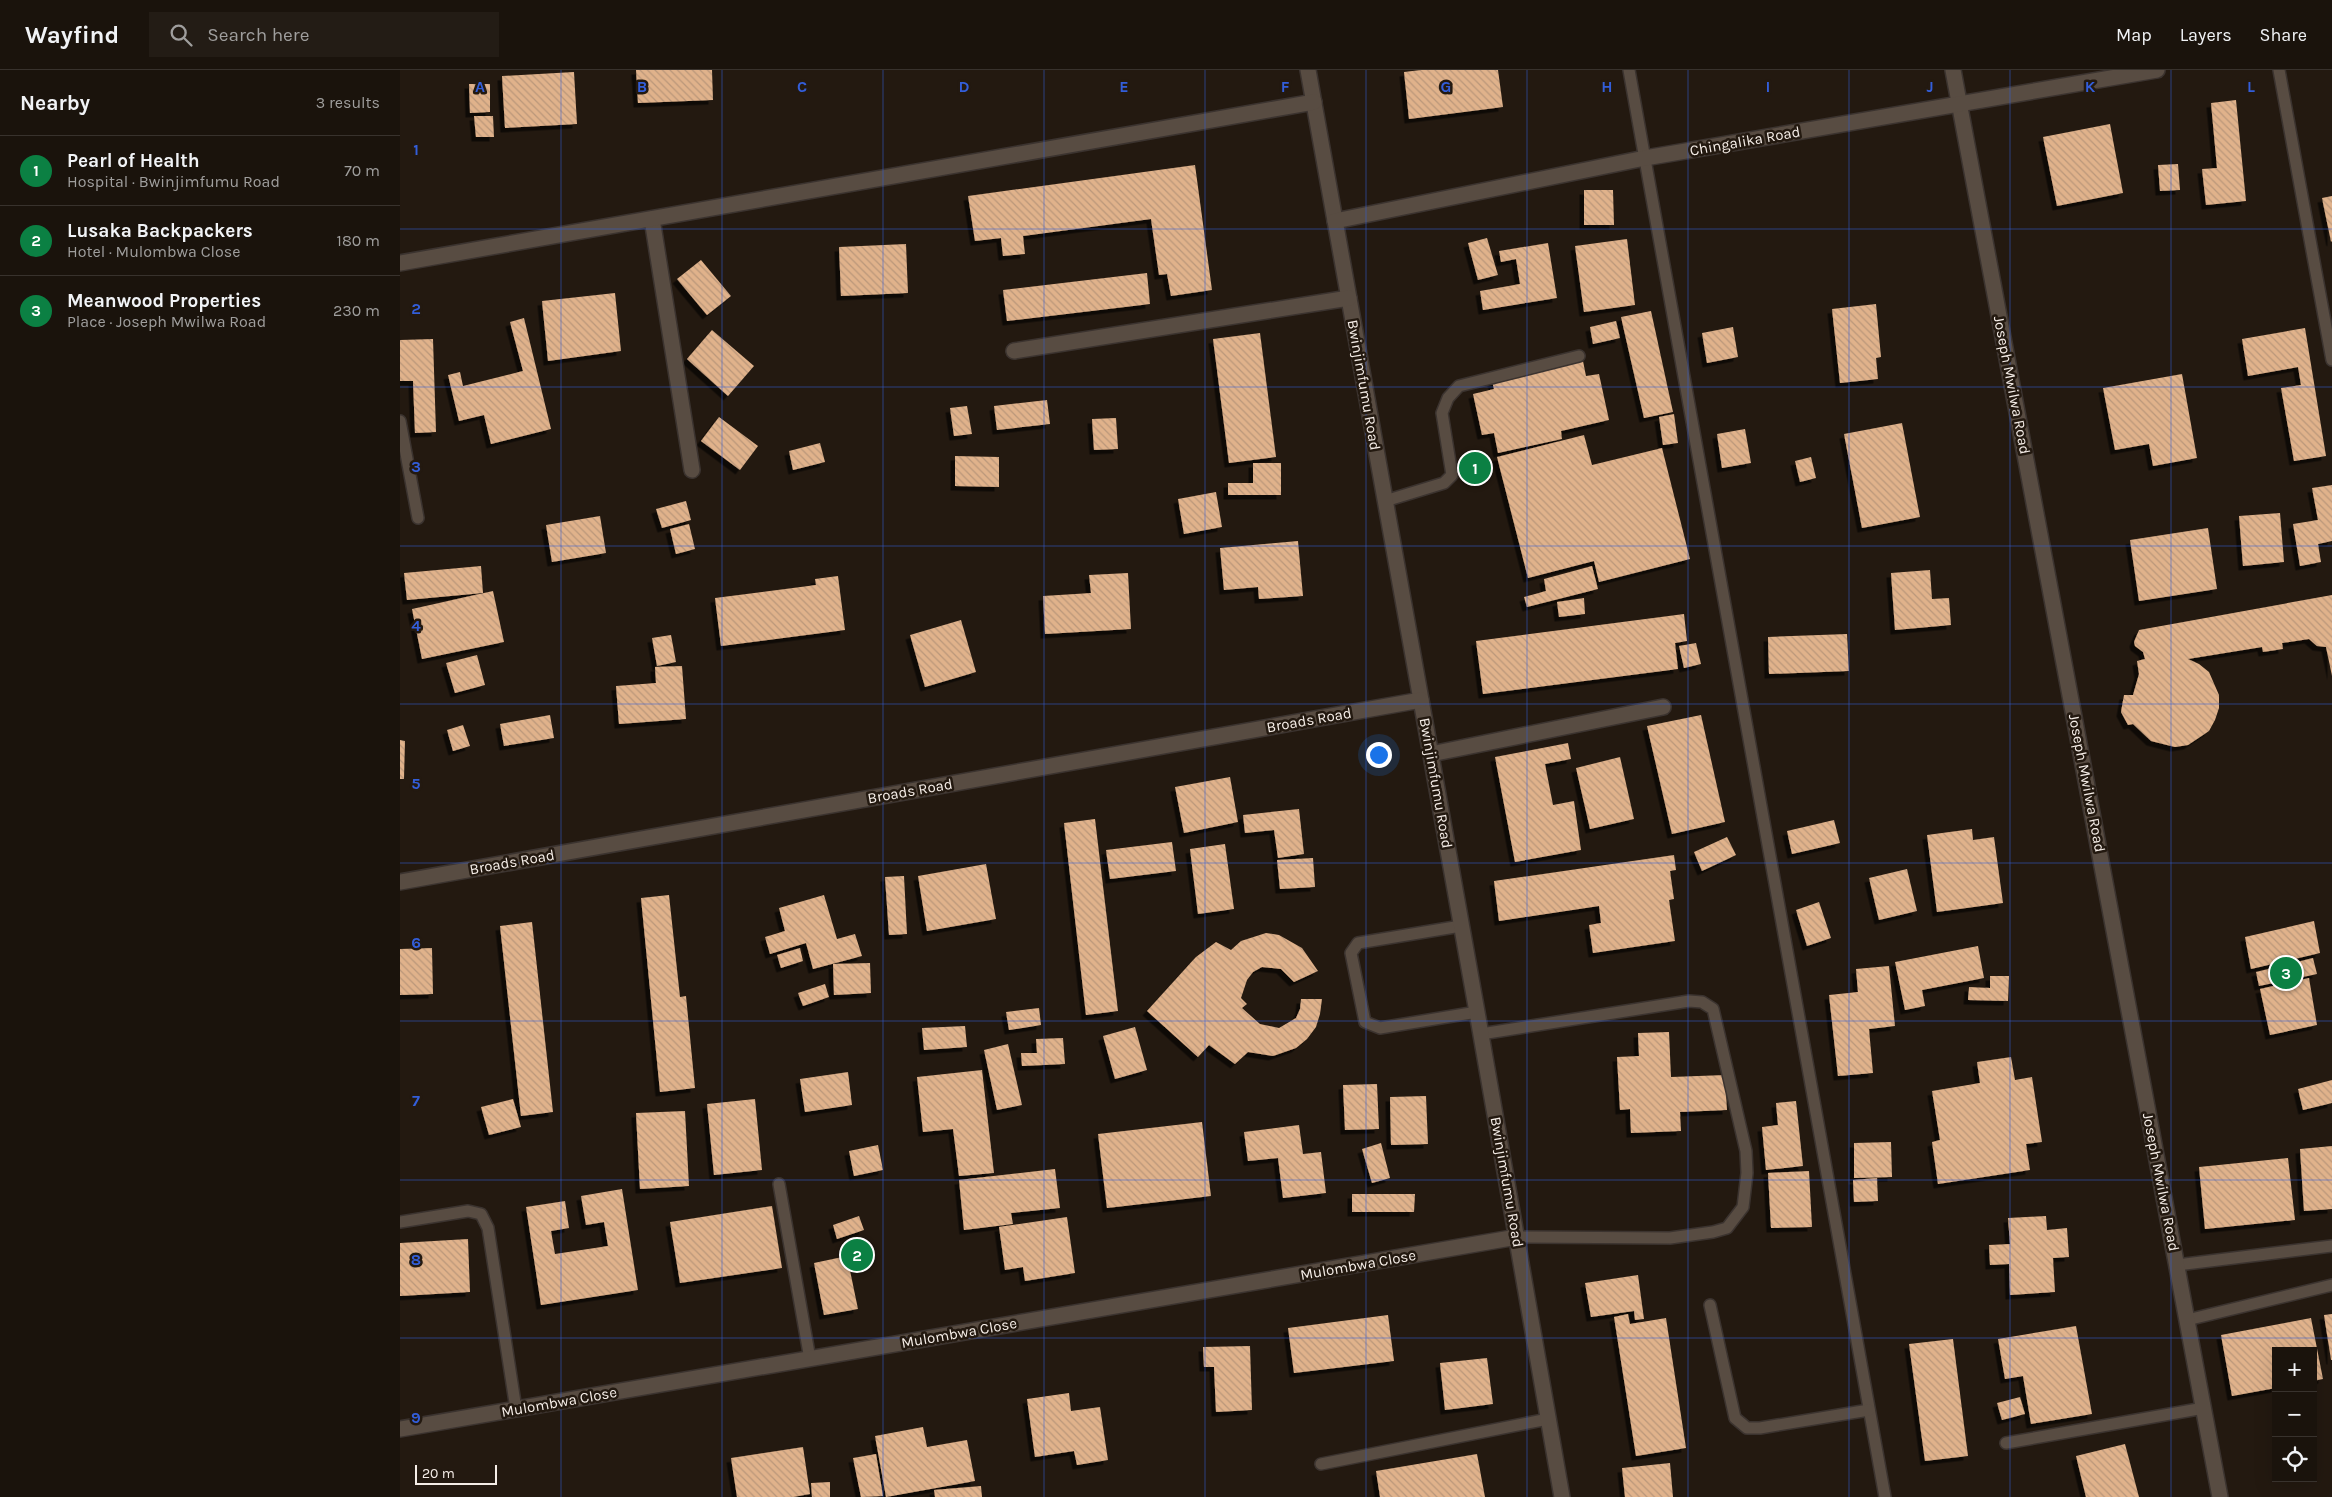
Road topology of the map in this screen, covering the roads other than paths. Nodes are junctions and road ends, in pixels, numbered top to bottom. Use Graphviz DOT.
graph roads {
  1 [pos="1308,70"];
  2 [pos="1629,70"];
  3 [pos="1953,70"];
  4 [pos="2157,70"];
  5 [pos="2279,70"];
  6 [pos="1314,102"];
  7 [pos="1960,105"];
  8 [pos="1645,158"];
  9 [pos="652,219"];
  10 [pos="1335,221"];
  11 [pos="400,263"];
  12 [pos="1349,298"];
  13 [pos="1014,351"];
  14 [pos="1579,356"];
  15 [pos="2332,360"];
  16 [pos="400,421"];
  17 [pos="692,470"];
  18 [pos="1385,501"];
  19 [pos="418,518"];
  20 [pos="1421,700"];
  21 [pos="1662,707"];
  22 [pos="1431,754"];
  23 [pos="400,882"];
  24 [pos="1461,926"];
  25 [pos="1477,1012"];
  26 [pos="1481,1034"];
  27 [pos="779,1184"];
  28 [pos="400,1222"];
  29 [pos="1517,1237"];
  30 [pos="2332,1246"];
  31 [pos="2177,1266"];
  32 [pos="2332,1285"];
  33 [pos="1710,1305"];
  34 [pos="2187,1320"];
  35 [pos="810,1359"];
  36 [pos="2204,1408"];
  37 [pos="516,1409"];
  38 [pos="1869,1410"];
  39 [pos="1548,1419"];
  40 [pos="400,1430"];
  41 [pos="2006,1443"];
  42 [pos="1321,1464"];
  43 [pos="1562,1497"];
  44 [pos="1885,1497"];
  45 [pos="2220,1497"];
  1 -- 6 [label="street, Bwinjimfumu Road"];
  2 -- 8 [label="lane"];
  3 -- 7 [label="street, Joseph Mwilwa Road"];
  4 -- 7 [label="street, Chingalika Road"];
  5 -- 15 [label="lane"];
  6 -- 9 [label="street"];
  6 -- 10 [label="street, Bwinjimfumu Road"];
  7 -- 8 [label="street, Chingalika Road"];
  7 -- 31 [label="street, Joseph Mwilwa Road"];
  8 -- 10 [label="street, Chingalika Road"];
  8 -- 38 [label="lane"];
  9 -- 11 [label="street"];
  9 -- 17 [label="street"];
  10 -- 12 [label="street, Bwinjimfumu Road"];
  12 -- 13 [label="street"];
  12 -- 18 [label="street, Bwinjimfumu Road"];
  14 -- 18 [label="lane"];
  16 -- 19 [label="lane"];
  18 -- 20 [label="street, Bwinjimfumu Road"];
  20 -- 22 [label="street, Bwinjimfumu Road"];
  20 -- 23 [label="street, Broads Road"];
  21 -- 22 [label="street"];
  22 -- 24 [label="street, Bwinjimfumu Road"];
  24 -- 25 [label="street, Bwinjimfumu Road"];
  24 -- 25 [label="lane"];
  25 -- 26 [label="street, Bwinjimfumu Road"];
  26 -- 29 [label="street, Bwinjimfumu Road"];
  26 -- 29 [label="lane"];
  27 -- 35 [label="lane"];
  28 -- 37 [label="lane"];
  29 -- 35 [label="street, Mulombwa Close"];
  29 -- 39 [label="street, Bwinjimfumu Road"];
  30 -- 31 [label="lane"];
  31 -- 34 [label="street, Joseph Mwilwa Road"];
  32 -- 34 [label="lane"];
  33 -- 38 [label="lane"];
  34 -- 36 [label="street, Joseph Mwilwa Road"];
  35 -- 37 [label="street, Mulombwa Close"];
  36 -- 41 [label="lane"];
  36 -- 45 [label="street, Joseph Mwilwa Road"];
  37 -- 40 [label="street, Mulombwa Close"];
  38 -- 44 [label="lane"];
  39 -- 42 [label="lane"];
  39 -- 43 [label="street, Bwinjimfumu Road"];
}
